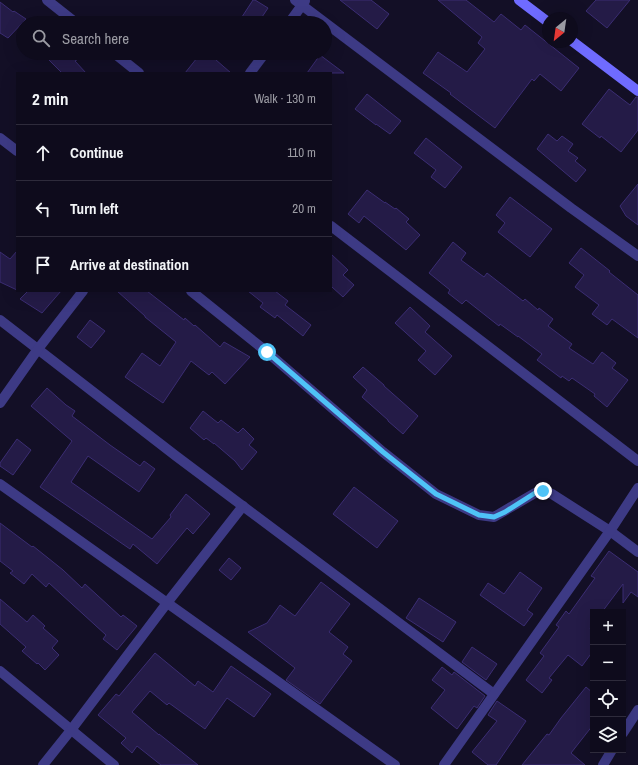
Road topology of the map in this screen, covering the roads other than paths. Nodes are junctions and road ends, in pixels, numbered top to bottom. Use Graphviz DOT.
graph roads {
  1 [pos="47,0"];
  2 [pos="519,0"];
  3 [pos="301,2"];
  4 [pos="67,16"];
  5 [pos="292,16"];
  6 [pos="319,16"];
  7 [pos="542,17"];
  8 [pos="332,26"];
  9 [pos="578,46"];
  10 [pos="123,60"];
  11 [pos="260,60"];
  12 [pos="138,72"];
  13 [pos="251,72"];
  14 [pos="638,91"];
  15 [pos="0,138"];
  16 [pos="16,150"];
  17 [pos="332,227"];
  18 [pos="638,256"];
  19 [pos="82,292"];
  20 [pos="191,292"];
  21 [pos="0,320"];
  22 [pos="38,349"];
  23 [pos="0,403"];
  24 [pos="638,461"];
  25 [pos="0,484"];
  26 [pos="638,488"];
  27 [pos="243,506"];
  28 [pos="610,532"];
  29 [pos="638,552"];
  30 [pos="167,603"];
  31 [pos="0,671"];
  32 [pos="494,694"];
  33 [pos="638,710"];
  34 [pos="626,728"];
  35 [pos="71,730"];
  36 [pos="610,753"];
  37 [pos="43,765"];
  38 [pos="114,765"];
  39 [pos="395,765"];
  40 [pos="444,765"];
  41 [pos="603,765"];
  1 -- 4 [label="street"];
  2 -- 7 [label="street"];
  3 -- 5 [label="street"];
  3 -- 6 [label="street"];
  8 -- 18 [label="street"];
  9 -- 14 [label="street"];
  10 -- 12 [label="street"];
  11 -- 13 [label="street"];
  15 -- 16 [label="street"];
  17 -- 24 [label="street"];
  19 -- 22 [label="street"];
  20 -- 28 [label="street"];
  21 -- 22 [label="street"];
  22 -- 23 [label="street"];
  22 -- 27 [label="street"];
  25 -- 30 [label="street"];
  26 -- 28 [label="street"];
  27 -- 30 [label="street"];
  27 -- 32 [label="street"];
  28 -- 29 [label="street"];
  28 -- 32 [label="street"];
  30 -- 35 [label="street"];
  30 -- 39 [label="street"];
  31 -- 35 [label="street"];
  32 -- 40 [label="street"];
  33 -- 34 [label="street"];
  35 -- 37 [label="street"];
  35 -- 38 [label="street"];
  36 -- 41 [label="street"];
}
